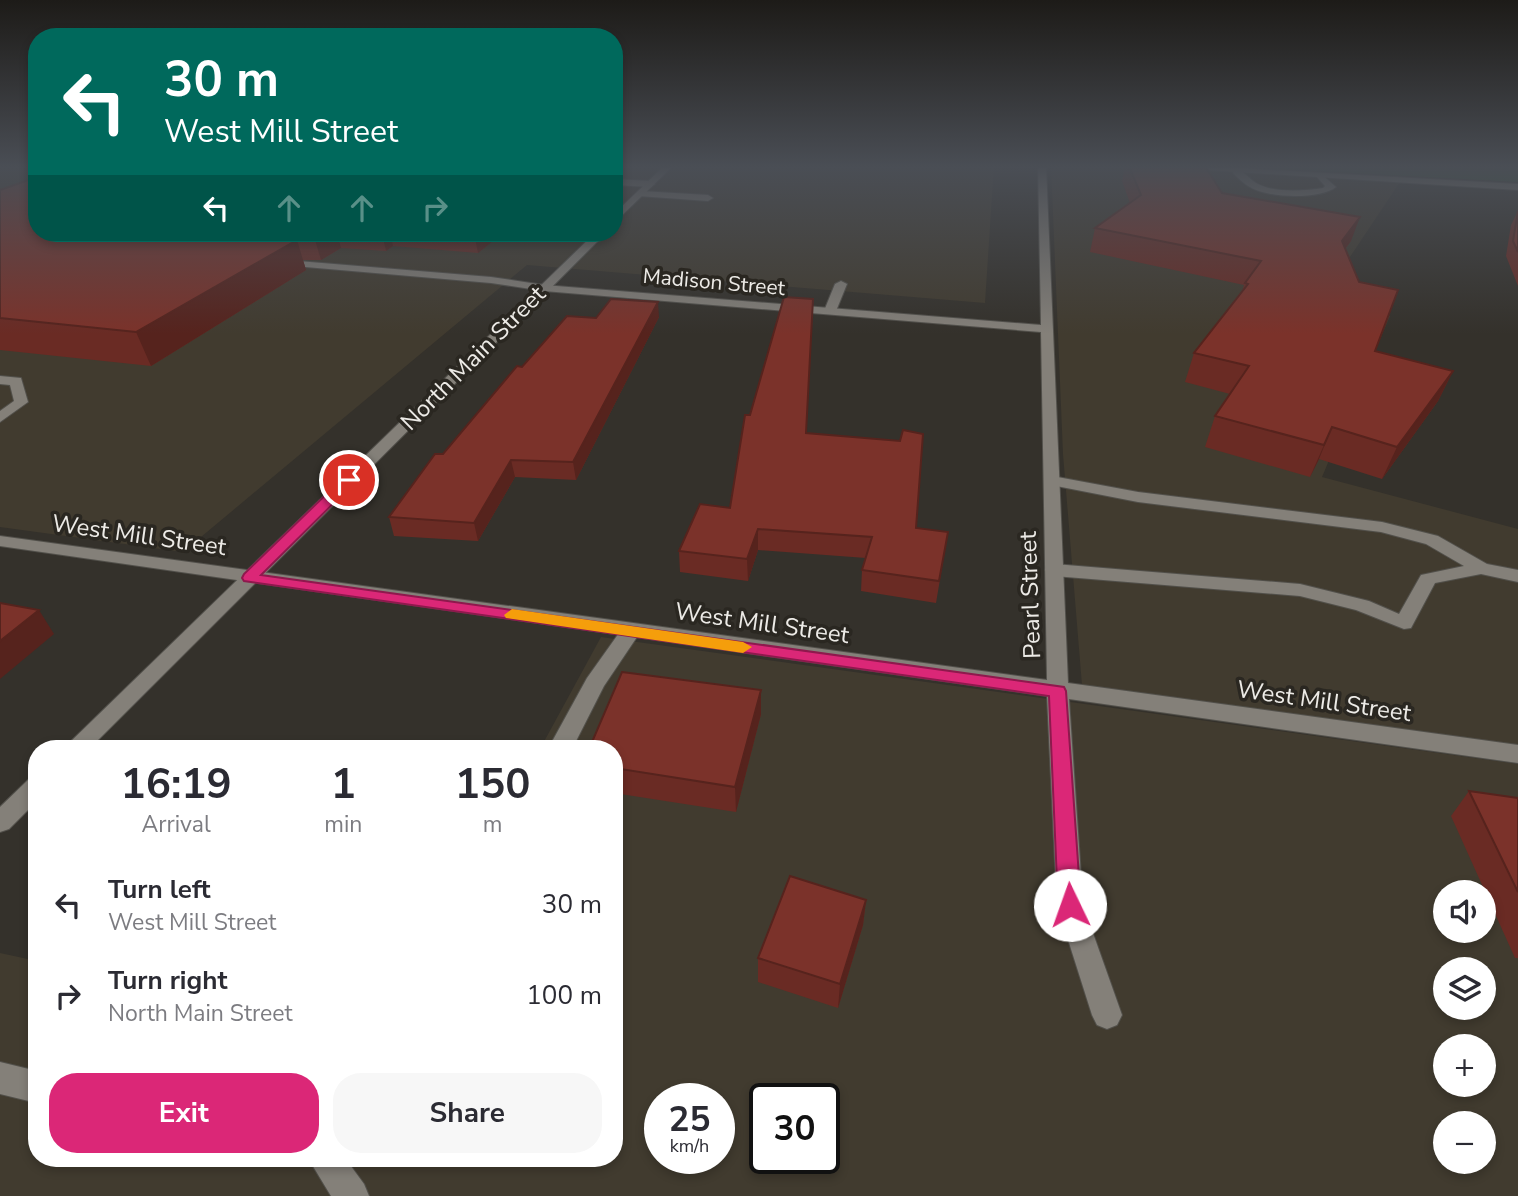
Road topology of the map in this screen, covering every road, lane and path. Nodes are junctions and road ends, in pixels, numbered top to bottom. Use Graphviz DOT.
graph roads {
  1 [pos="1044,222"];
  2 [pos="592,242"];
  3 [pos="298,264"];
  4 [pos="841,284"];
  5 [pos="544,288"];
  6 [pos="830,312"];
  7 [pos="1047,329"];
  8 [pos="0,380"];
  9 [pos="0,418"];
  10 [pos="1052,481"];
  11 [pos="0,541"];
  12 [pos="1481,568"];
  13 [pos="1054,570"];
  14 [pos="1518,576"];
  15 [pos="249,578"];
  16 [pos="631,631"];
  17 [pos="1058,691"];
  18 [pos="84,740"];
  19 [pos="565,740"];
  20 [pos="1518,754"];
  21 [pos="28,795"];
  22 [pos="0,822"];
  23 [pos="1107,1015"];
  24 [pos="0,1078"];
  25 [pos="28,1085"];
  1 -- 7 [label="street, Pearl Street"];
  2 -- 5 [label="street, North Main Street"];
  3 -- 5 [label="street, Madison Street"];
  4 -- 6 [label="street"];
  5 -- 6 [label="street, Madison Street"];
  5 -- 15 [label="street, North Main Street"];
  6 -- 7 [label="street, Madison Street"];
  7 -- 10 [label="street, Pearl Street"];
  8 -- 9 [label="street"];
  10 -- 12 [label="street"];
  10 -- 13 [label="street, Pearl Street"];
  11 -- 15 [label="street, West Mill Street"];
  12 -- 13 [label="street"];
  12 -- 14 [label="street"];
  13 -- 17 [label="street, Pearl Street"];
  15 -- 16 [label="street, West Mill Street"];
  15 -- 18 [label="street, North Main Street"];
  16 -- 17 [label="street, West Mill Street"];
  16 -- 19 [label="street"];
  17 -- 20 [label="street, West Mill Street"];
  17 -- 23 [label="street, Pearl Street"];
  21 -- 22 [label="street"];
  24 -- 25 [label="lane"];
}
